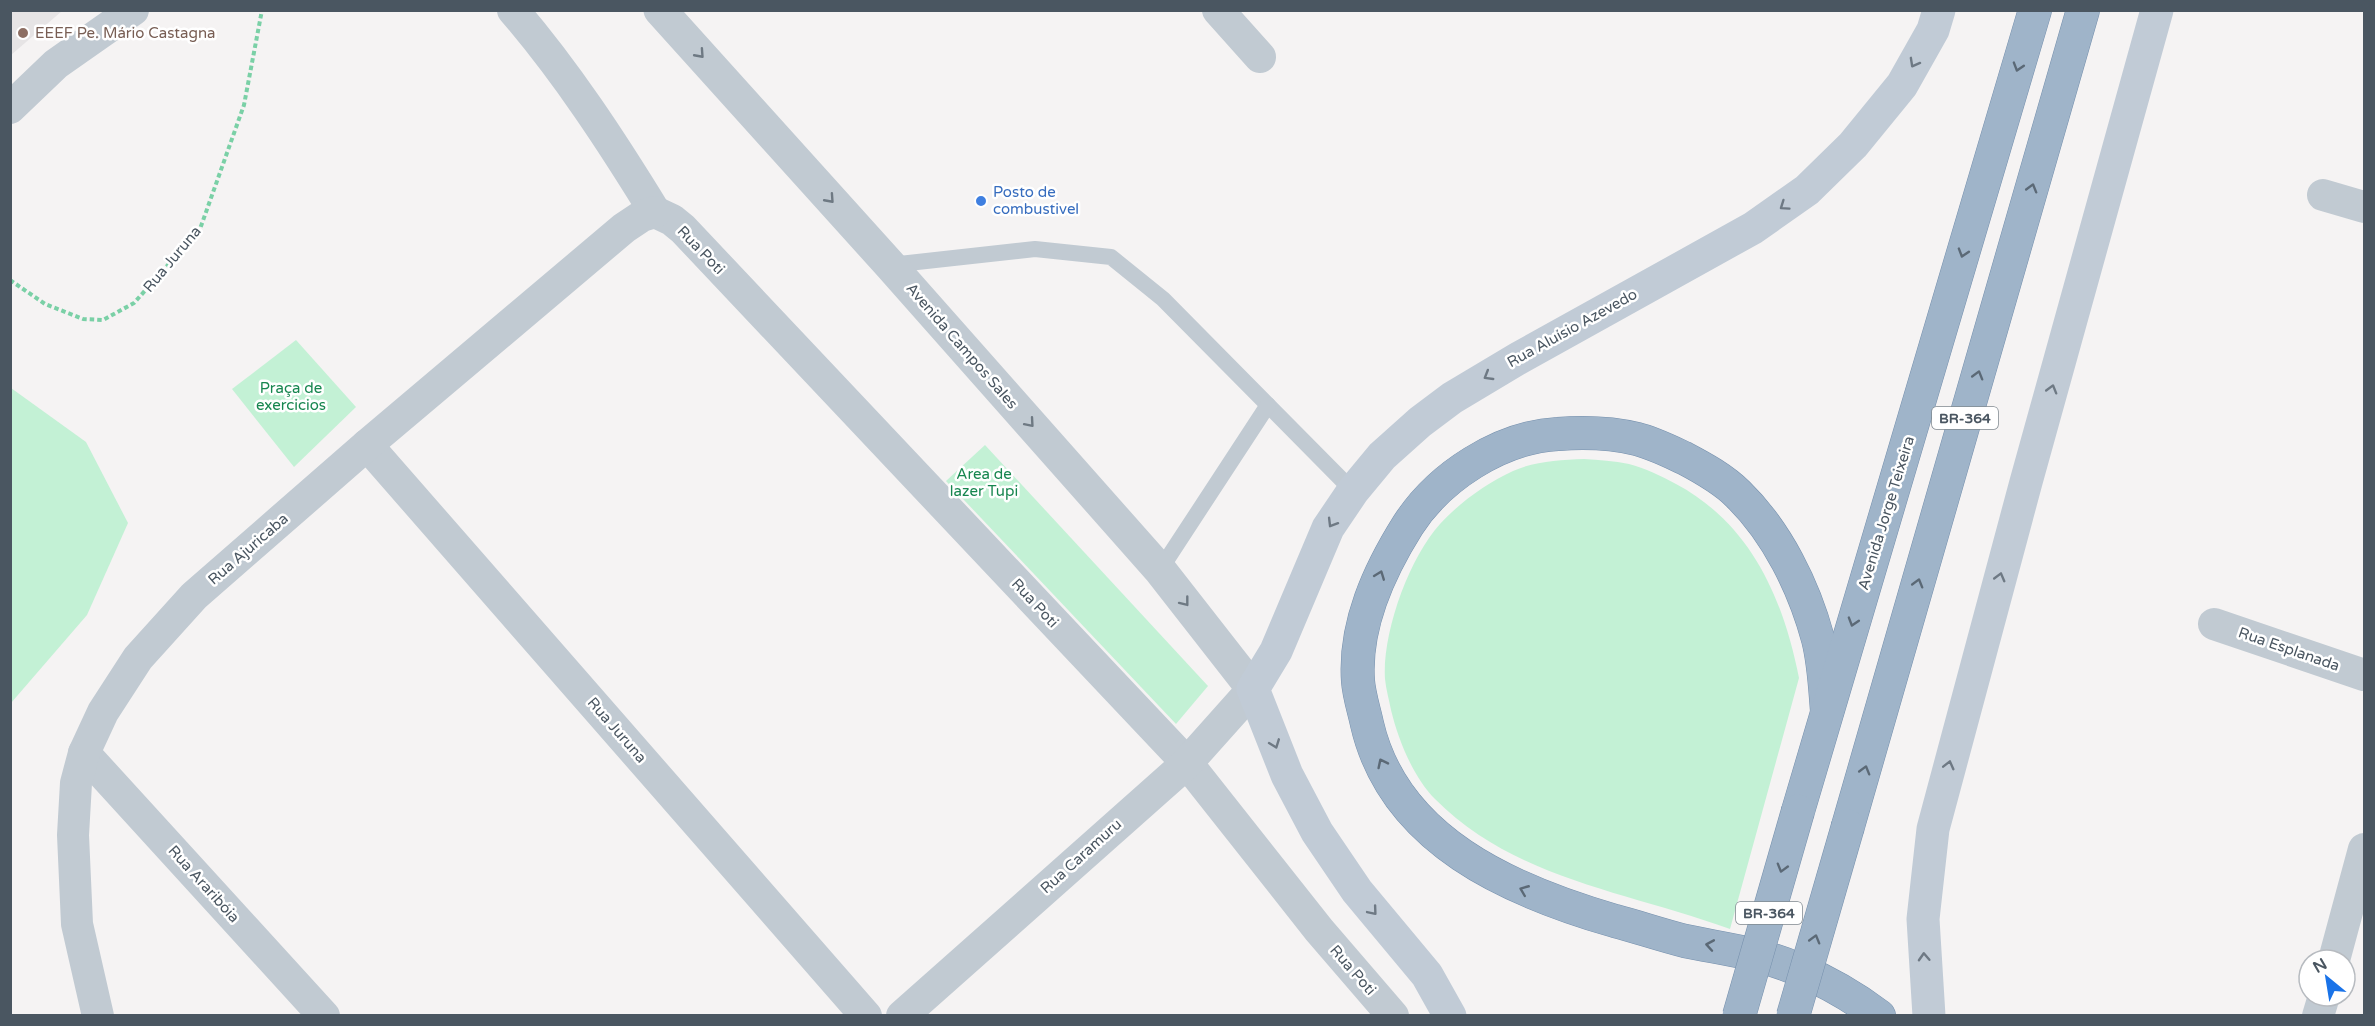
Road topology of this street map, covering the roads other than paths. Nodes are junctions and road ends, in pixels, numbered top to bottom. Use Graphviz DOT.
graph roads {
  1 [pos="133,10"];
  2 [pos="513,10"];
  3 [pos="660,10"];
  4 [pos="1218,10"];
  5 [pos="1939,10"];
  6 [pos="2035,10"];
  7 [pos="2083,10"];
  8 [pos="2157,10"];
  9 [pos="1260,57"];
  10 [pos="10,108"];
  11 [pos="2323,195"];
  12 [pos="2364,207"];
  13 [pos="655,212"];
  14 [pos="890,265"];
  15 [pos="1268,405"];
  16 [pos="367,445"];
  17 [pos="1353,491"];
  18 [pos="1160,570"];
  19 [pos="2214,624"];
  20 [pos="2364,675"];
  21 [pos="1253,689"];
  22 [pos="1827,711"];
  23 [pos="84,753"];
  24 [pos="1186,763"];
  25 [pos="2364,849"];
  26 [pos="2337,948"];
  27 [pos="98,1016"];
  28 [pos="324,1016"];
  29 [pos="866,1016"];
  30 [pos="902,1016"];
  31 [pos="1393,1016"];
  32 [pos="1450,1016"];
  33 [pos="1739,1016"];
  34 [pos="1793,1016"];
  35 [pos="1879,1016"];
  36 [pos="1929,1016"];
  1 -- 10 [label="street"];
  2 -- 13 [label="street"];
  3 -- 14 [label="street, Avenida Campos Sales, one-way"];
  4 -- 9 [label="street"];
  5 -- 17 [label="main road, Rua Aluísio Azevedo, one-way"];
  6 -- 22 [label="highway, Avenida Jorge Teixeira / BR-364, one-way"];
  34 -- 7 [label="highway, BR-364, one-way, bridge"];
  36 -- 8 [label="main road, one-way"];
  11 -- 12 [label="street"];
  13 -- 16 [label="street, Rua Ajuricaba"];
  13 -- 24 [label="street, Rua Poti"];
  14 -- 15 [label="lane"];
  14 -- 18 [label="street, Avenida Campos Sales, one-way"];
  15 -- 17 [label="lane"];
  15 -- 18 [label="lane"];
  16 -- 23 [label="street, Rua Ajuricaba"];
  16 -- 29 [label="street, Rua Juruna"];
  17 -- 21 [label="main road, Rua Aluísio Azevedo, one-way"];
  18 -- 21 [label="street, Avenida Campos Sales, one-way"];
  19 -- 20 [label="street, Rua Esplanada"];
  21 -- 24 [label="street, Rua Caramuru"];
  21 -- 32 [label="main road, one-way"];
  22 -- 33 [label="highway, Avenida Jorge Teixeira / BR-364, one-way, bridge"];
  35 -- 22 [label="highway, one-way"];
  23 -- 27 [label="street, Rua Ajuricaba"];
  23 -- 28 [label="street, Rua Araribóia"];
  24 -- 30 [label="street, Rua Caramuru"];
  24 -- 31 [label="street, Rua Poti"];
  25 -- 26 [label="street"];
}
